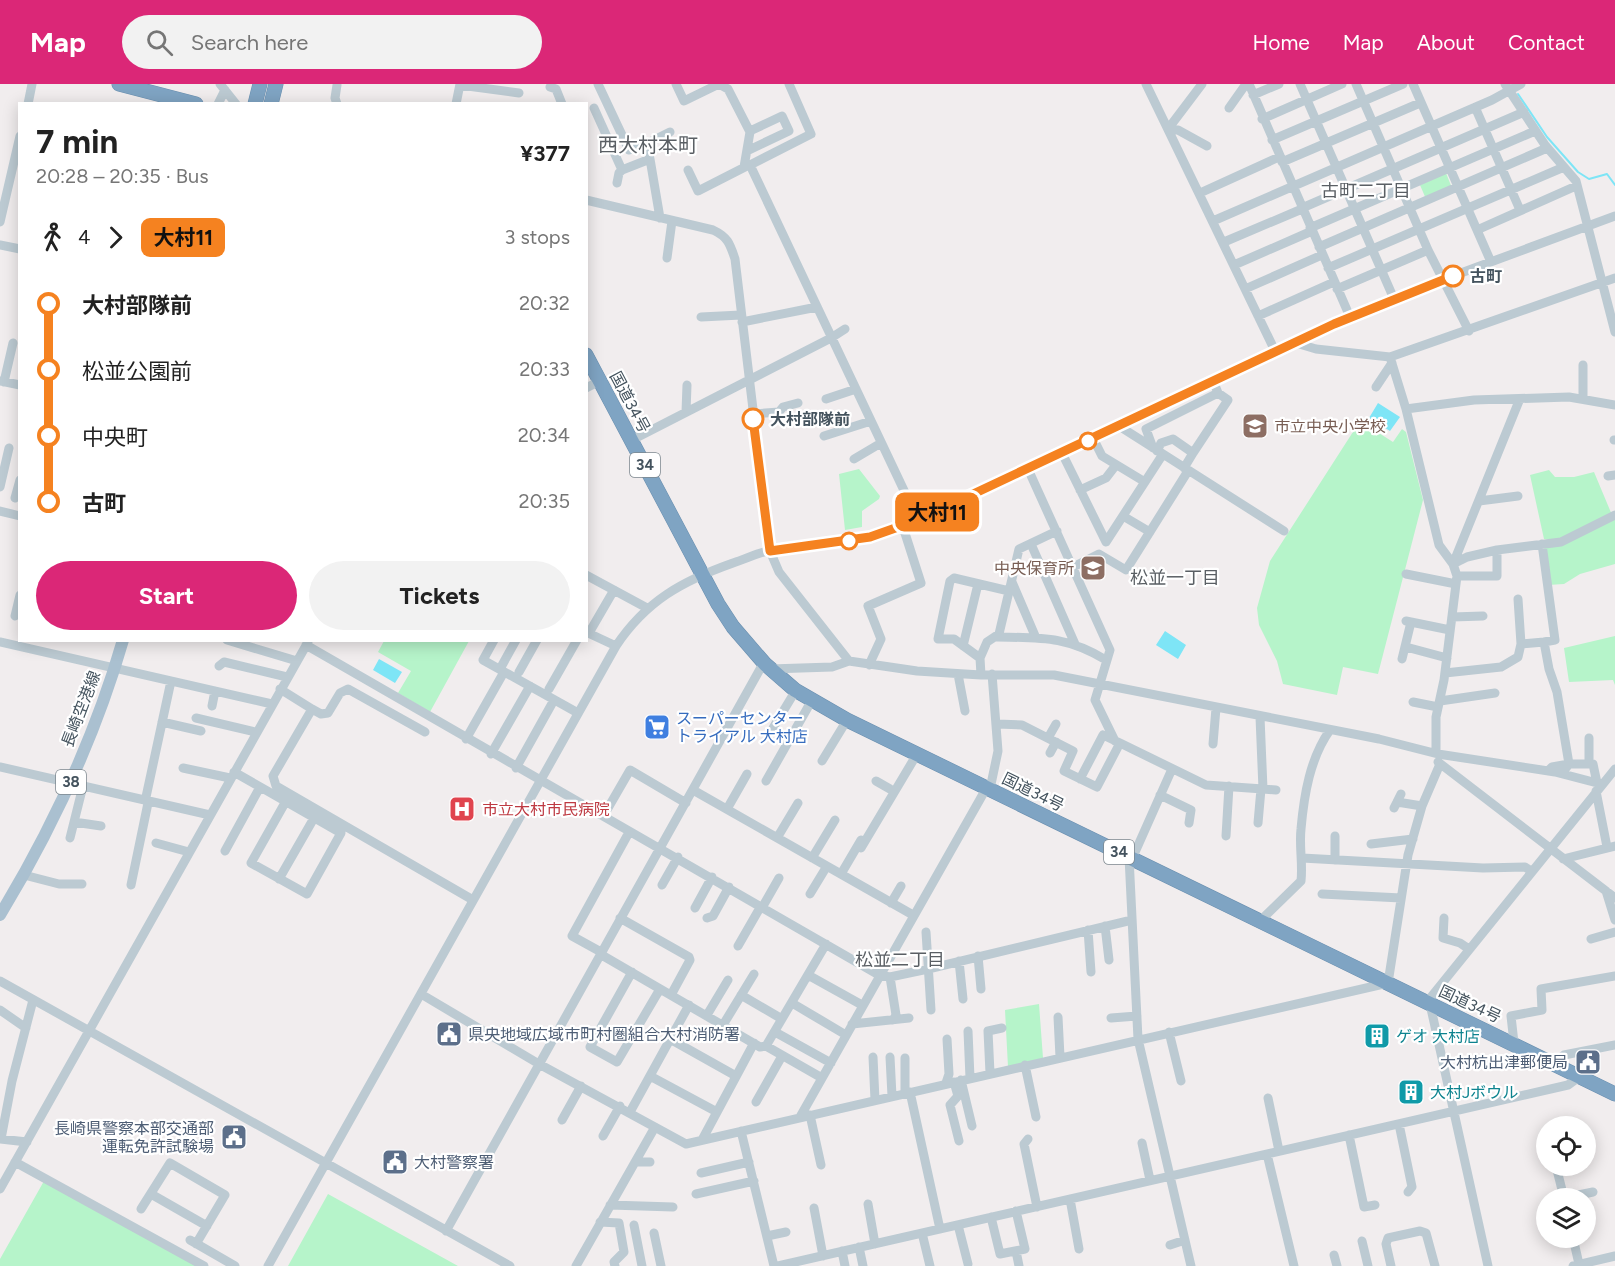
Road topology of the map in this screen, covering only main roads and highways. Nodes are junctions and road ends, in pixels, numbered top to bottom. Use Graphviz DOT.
graph roads {
  1 [pos="260,84"];
  2 [pos="276,84"];
  3 [pos="123,85"];
  4 [pos="188,102"];
  5 [pos="256,102"];
  6 [pos="272,102"];
  7 [pos="588,359"];
  8 [pos="122,642"];
  9 [pos="0,915"];
  10 [pos="1615,1094"];
  1 -- 5 [label="highway"];
  2 -- 6 [label="highway"];
  3 -- 4 [label="highway"];
  7 -- 10 [label="highway, 国道34号 / 34"];
  8 -- 9 [label="main road, 長崎空港線 / 38"];
}
